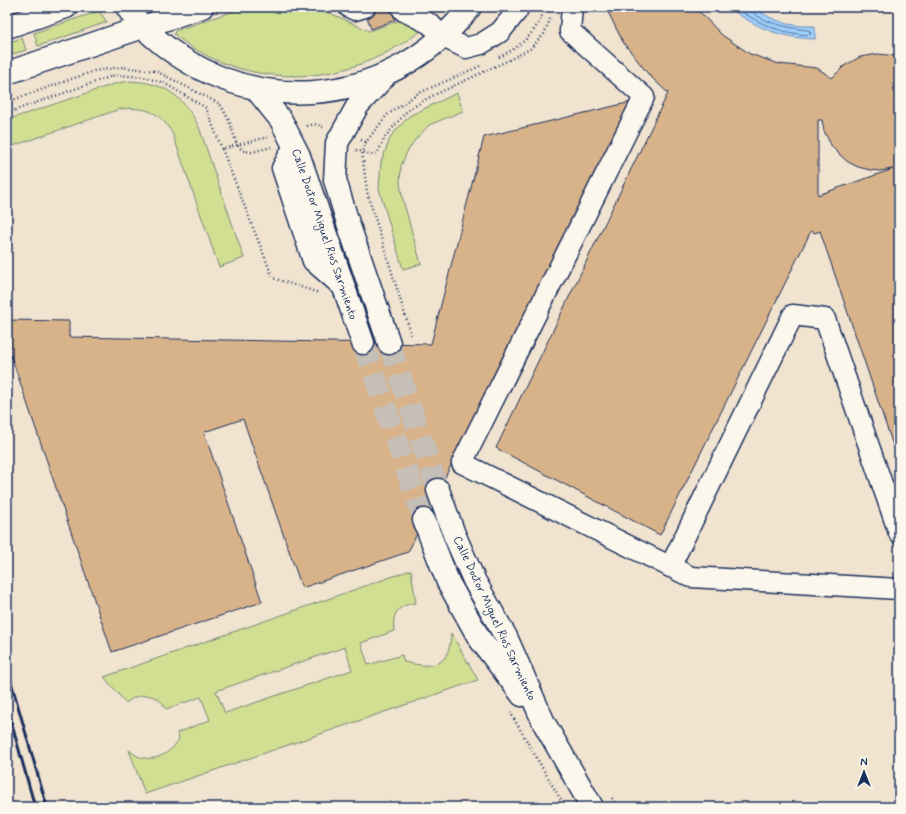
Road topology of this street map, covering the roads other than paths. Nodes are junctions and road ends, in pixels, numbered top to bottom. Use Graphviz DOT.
graph roads {
  1 [pos="66,7"];
  2 [pos="127,7"];
  3 [pos="202,7"];
  4 [pos="349,7"];
  5 [pos="365,7"];
  6 [pos="401,7"];
  7 [pos="470,7"];
  8 [pos="518,7"];
  9 [pos="572,7"];
  10 [pos="43,11"];
  11 [pos="7,27"];
  12 [pos="142,27"];
  13 [pos="443,37"];
  14 [pos="17,70"];
  15 [pos="387,73"];
  16 [pos="7,84"];
  17 [pos="256,89"];
  18 [pos="398,341"];
  19 [pos="363,343"];
  20 [pos="438,490"];
  21 [pos="424,520"];
  22 [pos="899,533"];
  23 [pos="670,567"];
  24 [pos="899,589"];
  25 [pos="544,723"];
  26 [pos="592,807"];
  1 -- 10 [label="main road"];
  2 -- 12 [label="main road"];
  3 -- 12 [label="main road"];
  4 -- 5 [label="lane"];
  6 -- 13 [label="lane"];
  7 -- 13 [label="main road"];
  8 -- 13 [label="lane"];
  9 -- 23 [label="lane"];
  10 -- 11 [label="main road"];
  12 -- 14 [label="main road"];
  12 -- 17 [label="main road"];
  13 -- 15 [label="main road"];
  14 -- 16 [label="lane"];
  15 -- 17 [label="main road"];
  15 -- 18 [label="main road, Calle Doctor Miguel Rios Sarmiento"];
  17 -- 19 [label="main road, Calle Doctor Miguel Rios Sarmiento"];
  20 -- 25 [label="main road, Calle Doctor Miguel Rios Sarmiento"];
  21 -- 25 [label="main road, Calle Doctor Miguel Rios Sarmiento"];
  22 -- 23 [label="lane"];
  23 -- 24 [label="lane"];
  25 -- 26 [label="main road, Calle Doctor Miguel Rios Sarmiento"];
}
